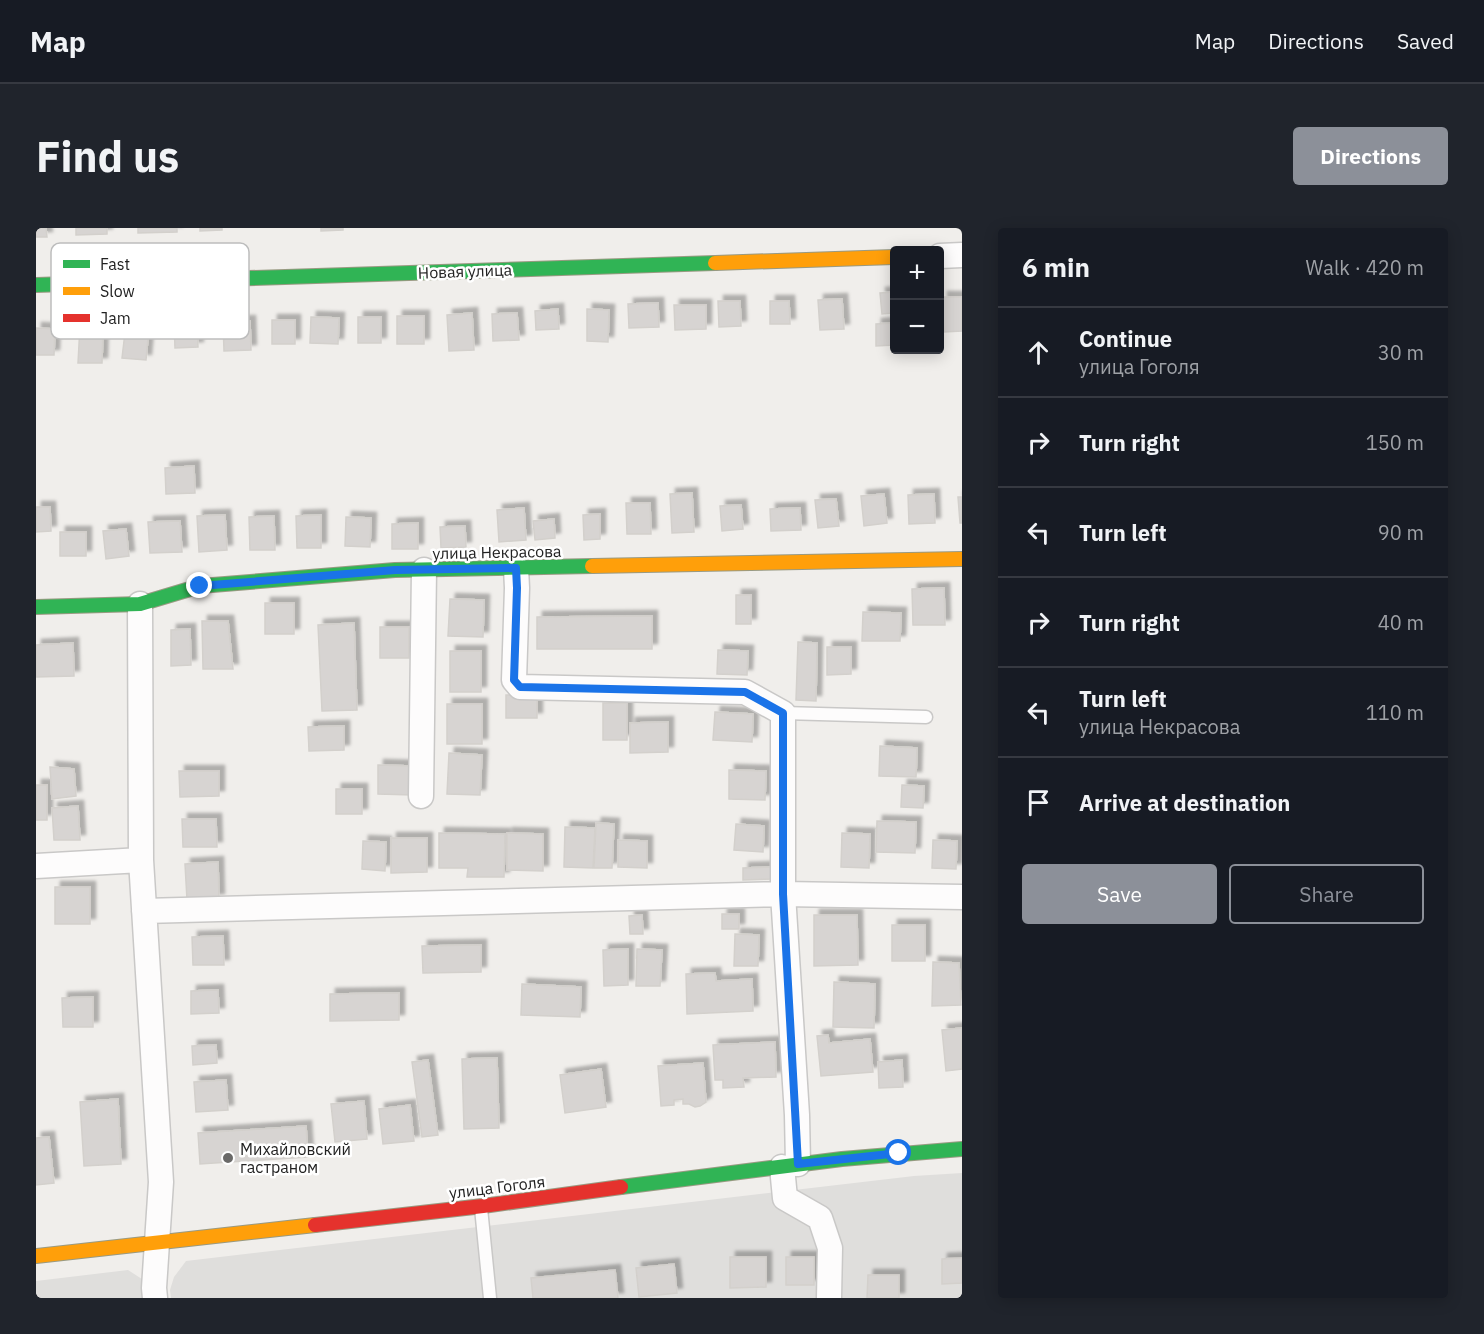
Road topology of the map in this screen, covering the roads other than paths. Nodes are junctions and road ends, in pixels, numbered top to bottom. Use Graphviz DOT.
graph roads {
  1 [pos="962,255"];
  2 [pos="944,256"];
  3 [pos="890,257"];
  4 [pos="249,278"];
  5 [pos="36,285"];
  6 [pos="51,285"];
  7 [pos="962,559"];
  8 [pos="516,568"];
  9 [pos="424,570"];
  10 [pos="140,604"];
  11 [pos="36,607"];
  12 [pos="783,713"];
  13 [pos="926,717"];
  14 [pos="421,796"];
  15 [pos="141,860"];
  16 [pos="36,866"];
  17 [pos="783,894"];
  18 [pos="962,897"];
  19 [pos="144,911"];
  20 [pos="962,1149"];
  21 [pos="790,1166"];
  22 [pos="481,1206"];
  23 [pos="158,1242"];
  24 [pos="36,1256"];
  25 [pos="155,1298"];
  26 [pos="490,1298"];
  27 [pos="829,1298"];
  1 -- 2 [label="street"];
  3 -- 4 [label="street, Новая улица"];
  5 -- 6 [label="street, Новая улица"];
  7 -- 8 [label="street, улица Некрасова"];
  8 -- 9 [label="street, улица Некрасова"];
  8 -- 12 [label="street"];
  9 -- 10 [label="street, улица Некрасова"];
  9 -- 14 [label="street"];
  10 -- 11 [label="street, улица Некрасова"];
  10 -- 15 [label="street"];
  12 -- 13 [label="lane"];
  12 -- 17 [label="street"];
  15 -- 16 [label="street"];
  15 -- 19 [label="street"];
  17 -- 18 [label="street"];
  17 -- 19 [label="street"];
  17 -- 21 [label="street"];
  19 -- 23 [label="street"];
  20 -- 21 [label="street, улица Гоголя"];
  21 -- 22 [label="street, улица Гоголя"];
  21 -- 27 [label="street"];
  22 -- 23 [label="street, улица Гоголя"];
  22 -- 26 [label="lane"];
  23 -- 24 [label="street, улица Гоголя"];
  23 -- 25 [label="street"];
}
